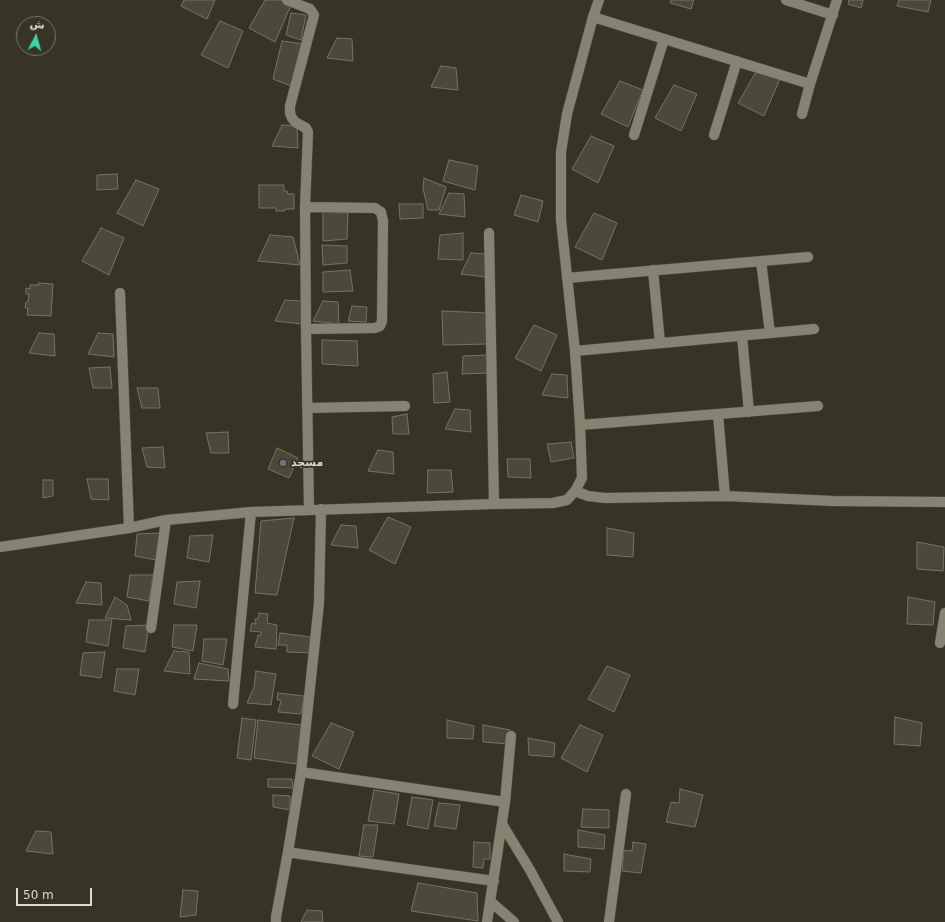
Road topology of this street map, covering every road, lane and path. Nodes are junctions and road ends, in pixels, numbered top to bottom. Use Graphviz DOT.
graph roads {
  1 [pos="287,0"];
  2 [pos="599,0"];
  3 [pos="786,0"];
  4 [pos="837,0"];
  5 [pos="833,15"];
  6 [pos="594,17"];
  7 [pos="664,39"];
  8 [pos="737,61"];
  9 [pos="810,84"];
  10 [pos="802,114"];
  11 [pos="634,135"];
  12 [pos="714,135"];
  13 [pos="305,207"];
  14 [pos="489,233"];
  15 [pos="808,257"];
  16 [pos="761,261"];
  17 [pos="653,270"];
  18 [pos="567,278"];
  19 [pos="120,293"];
  20 [pos="306,329"];
  21 [pos="814,329"];
  22 [pos="770,333"];
  23 [pos="742,336"];
  24 [pos="660,344"];
  25 [pos="576,351"];
  26 [pos="405,406"];
  27 [pos="818,406"];
  28 [pos="307,408"];
  29 [pos="749,412"];
  30 [pos="718,414"];
  31 [pos="580,425"];
  32 [pos="575,491"];
  33 [pos="725,496"];
  34 [pos="945,502"];
  35 [pos="494,504"];
  36 [pos="321,509"];
  37 [pos="308,510"];
  38 [pos="251,512"];
  39 [pos="166,520"];
  40 [pos="129,528"];
  41 [pos="0,547"];
  42 [pos="945,613"];
  43 [pos="152,628"];
  44 [pos="940,644"];
  45 [pos="233,704"];
  46 [pos="511,736"];
  47 [pos="301,772"];
  48 [pos="626,794"];
  49 [pos="505,802"];
  50 [pos="502,824"];
  51 [pos="288,852"];
  52 [pos="494,881"];
  53 [pos="491,902"];
  54 [pos="276,922"];
  55 [pos="487,922"];
  56 [pos="514,922"];
  57 [pos="558,922"];
  58 [pos="609,922"];
  1 -- 13 [label="street"];
  2 -- 6 [label="street"];
  3 -- 5 [label="street"];
  4 -- 5 [label="street"];
  5 -- 9 [label="street"];
  6 -- 7 [label="street"];
  6 -- 18 [label="street"];
  7 -- 8 [label="street"];
  7 -- 11 [label="street"];
  8 -- 9 [label="street"];
  8 -- 12 [label="street"];
  9 -- 10 [label="street"];
  13 -- 20 [label="street"];
  13 -- 20 [label="street"];
  14 -- 35 [label="street"];
  15 -- 16 [label="street"];
  16 -- 17 [label="street"];
  16 -- 22 [label="street"];
  17 -- 18 [label="street"];
  17 -- 24 [label="street"];
  18 -- 25 [label="street"];
  19 -- 40 [label="street"];
  20 -- 28 [label="street"];
  21 -- 22 [label="street"];
  22 -- 23 [label="street"];
  23 -- 24 [label="street"];
  23 -- 29 [label="street"];
  24 -- 25 [label="street"];
  25 -- 31 [label="street"];
  26 -- 28 [label="street"];
  27 -- 29 [label="street"];
  28 -- 37 [label="street"];
  29 -- 30 [label="street"];
  30 -- 31 [label="street"];
  30 -- 33 [label="street"];
  31 -- 32 [label="street"];
  32 -- 33 [label="street"];
  32 -- 35 [label="street"];
  33 -- 34 [label="street"];
  35 -- 36 [label="street"];
  36 -- 37 [label="street"];
  36 -- 47 [label="street"];
  37 -- 38 [label="street"];
  38 -- 39 [label="street"];
  38 -- 45 [label="street"];
  39 -- 40 [label="street"];
  39 -- 43 [label="street"];
  40 -- 41 [label="street"];
  42 -- 44 [label="street"];
  46 -- 49 [label="street"];
  47 -- 49 [label="street"];
  47 -- 51 [label="street"];
  48 -- 58 [label="street"];
  49 -- 50 [label="street"];
  50 -- 52 [label="street"];
  50 -- 57 [label="street"];
  51 -- 52 [label="street"];
  51 -- 54 [label="street"];
  52 -- 53 [label="street"];
  53 -- 55 [label="street"];
  53 -- 56 [label="street"];
}
